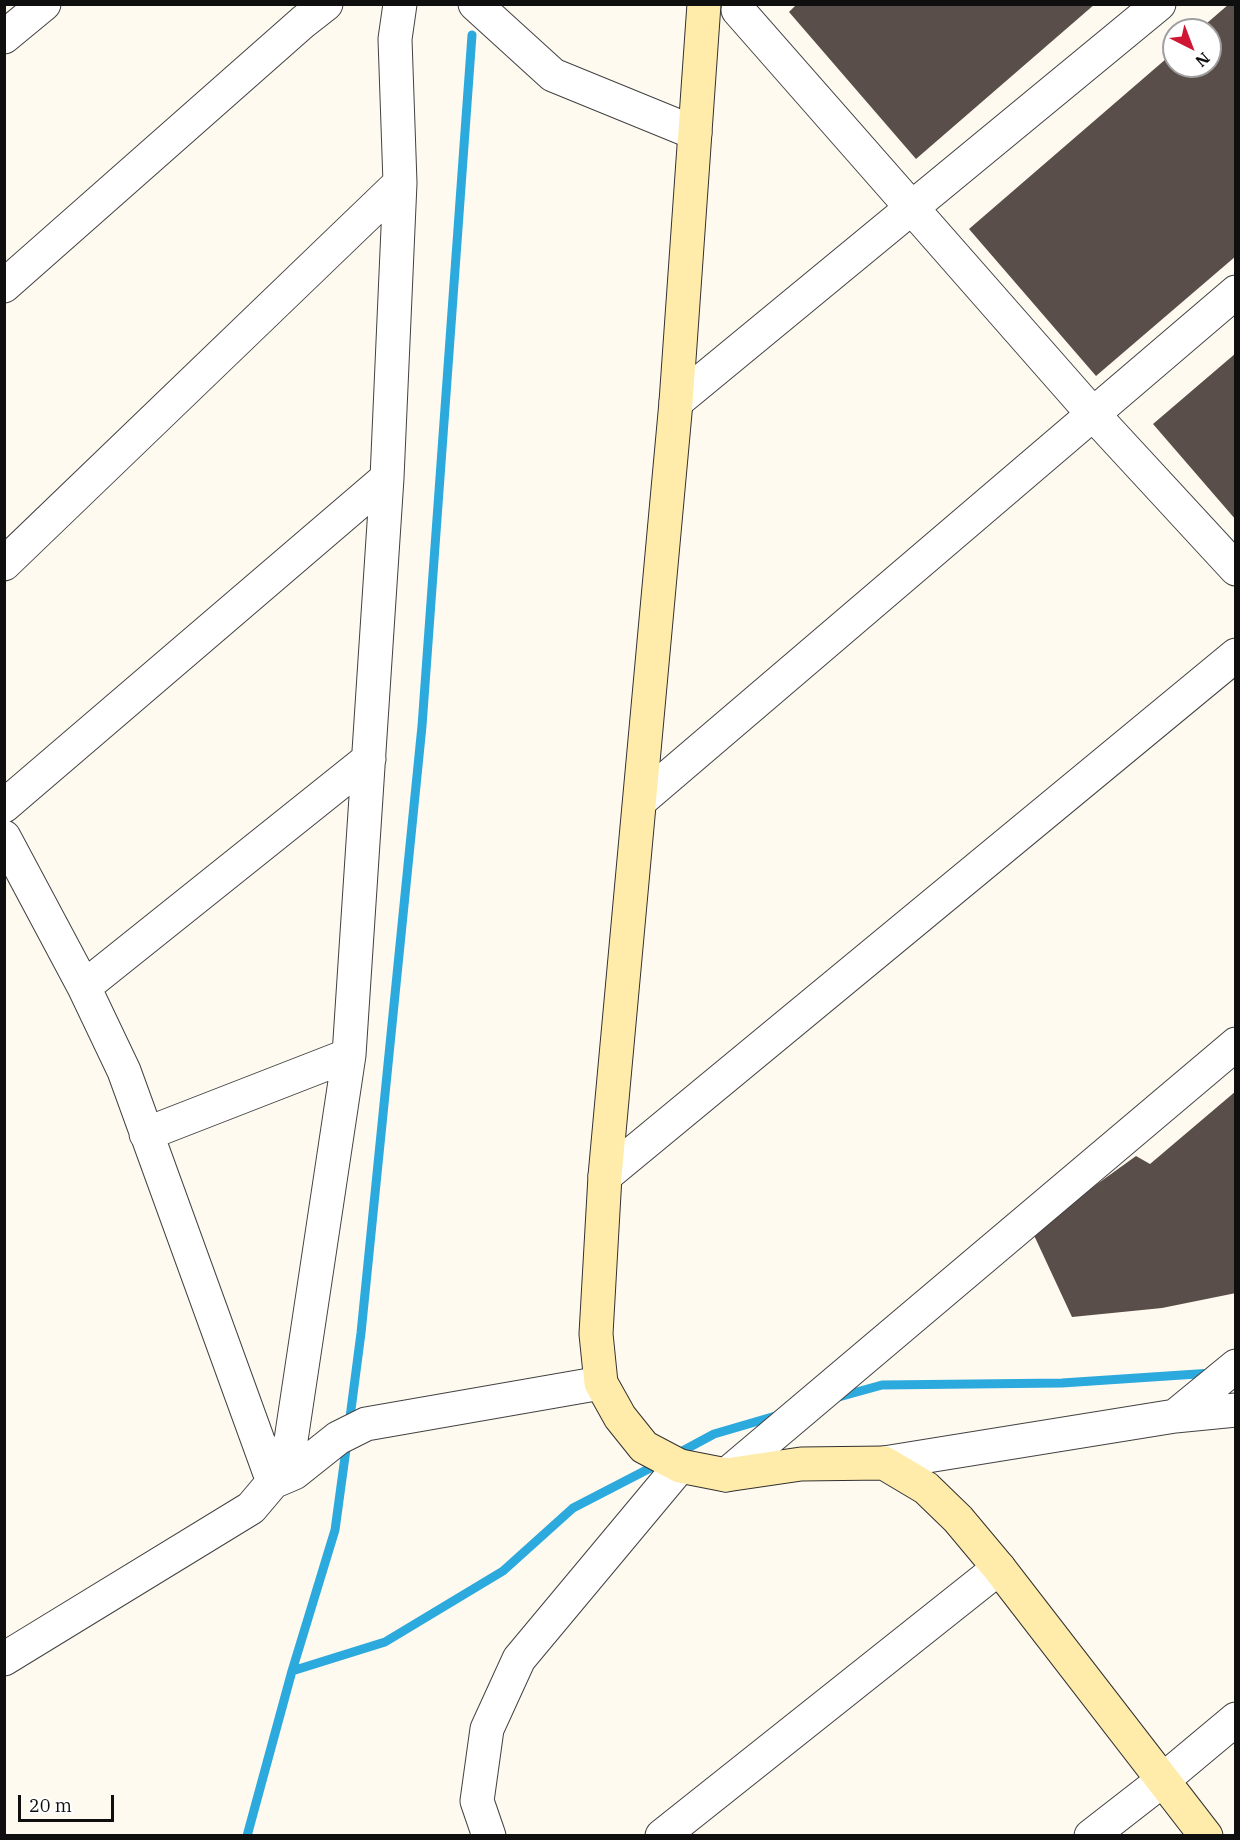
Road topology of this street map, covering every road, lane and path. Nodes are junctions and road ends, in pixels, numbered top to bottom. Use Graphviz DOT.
graph roads {
  1 [pos="44,4"];
  2 [pos="327,4"];
  3 [pos="400,4"];
  4 [pos="475,4"];
  5 [pos="704,4"];
  6 [pos="1159,4"];
  7 [pos="741,7"];
  8 [pos="4,37"];
  9 [pos="701,38"];
  10 [pos="695,133"];
  11 [pos="400,183"];
  12 [pos="912,207"];
  13 [pos="4,286"];
  14 [pos="1236,292"];
  15 [pos="676,402"];
  16 [pos="1092,413"];
  17 [pos="387,478"];
  18 [pos="4,564"];
  19 [pos="1236,569"];
  20 [pos="1236,655"];
  21 [pos="369,759"];
  22 [pos="640,801"];
  23 [pos="4,806"];
  24 [pos="4,837"];
  25 [pos="84,987"];
  26 [pos="1236,1044"];
  27 [pos="349,1055"];
  28 [pos="146,1134"];
  29 [pos="605,1176"];
  30 [pos="1236,1366"];
  31 [pos="601,1383"];
  32 [pos="1236,1410"];
  33 [pos="1175,1416"];
  34 [pos="884,1463"];
  35 [pos="680,1466"];
  36 [pos="726,1475"];
  37 [pos="273,1482"];
  38 [pos="999,1568"];
  39 [pos="4,1659"];
  40 [pos="1236,1719"];
  41 [pos="1163,1780"];
  42 [pos="489,1836"];
  43 [pos="662,1836"];
  44 [pos="1091,1836"];
  45 [pos="1206,1836"];
  1 -- 8 [label="street"];
  2 -- 13 [label="street"];
  3 -- 11 [label="street"];
  4 -- 10 [label="street"];
  5 -- 9 [label="street"];
  6 -- 12 [label="street"];
  7 -- 9 [label="street"];
  7 -- 12 [label="street"];
  9 -- 10 [label="street"];
  10 -- 15 [label="street"];
  11 -- 17 [label="street"];
  11 -- 18 [label="street"];
  12 -- 15 [label="street"];
  12 -- 16 [label="street"];
  14 -- 16 [label="street"];
  15 -- 22 [label="street"];
  16 -- 19 [label="street"];
  16 -- 22 [label="street"];
  17 -- 21 [label="street"];
  17 -- 23 [label="street"];
  20 -- 29 [label="street"];
  21 -- 25 [label="street"];
  21 -- 27 [label="street"];
  22 -- 29 [label="street"];
  24 -- 25 [label="street"];
  25 -- 28 [label="street"];
  26 -- 36 [label="street"];
  27 -- 28 [label="street"];
  27 -- 37 [label="street"];
  28 -- 37 [label="street"];
  29 -- 31 [label="street"];
  30 -- 33 [label="street"];
  31 -- 35 [label="street"];
  31 -- 37 [label="street"];
  32 -- 33 [label="street"];
  33 -- 34 [label="street"];
  34 -- 36 [label="street"];
  34 -- 38 [label="street"];
  35 -- 36 [label="street"];
  35 -- 42 [label="street"];
  37 -- 39 [label="street"];
  38 -- 41 [label="street"];
  38 -- 43 [label="street"];
  40 -- 41 [label="street"];
  41 -- 44 [label="street"];
  41 -- 45 [label="street"];
}
